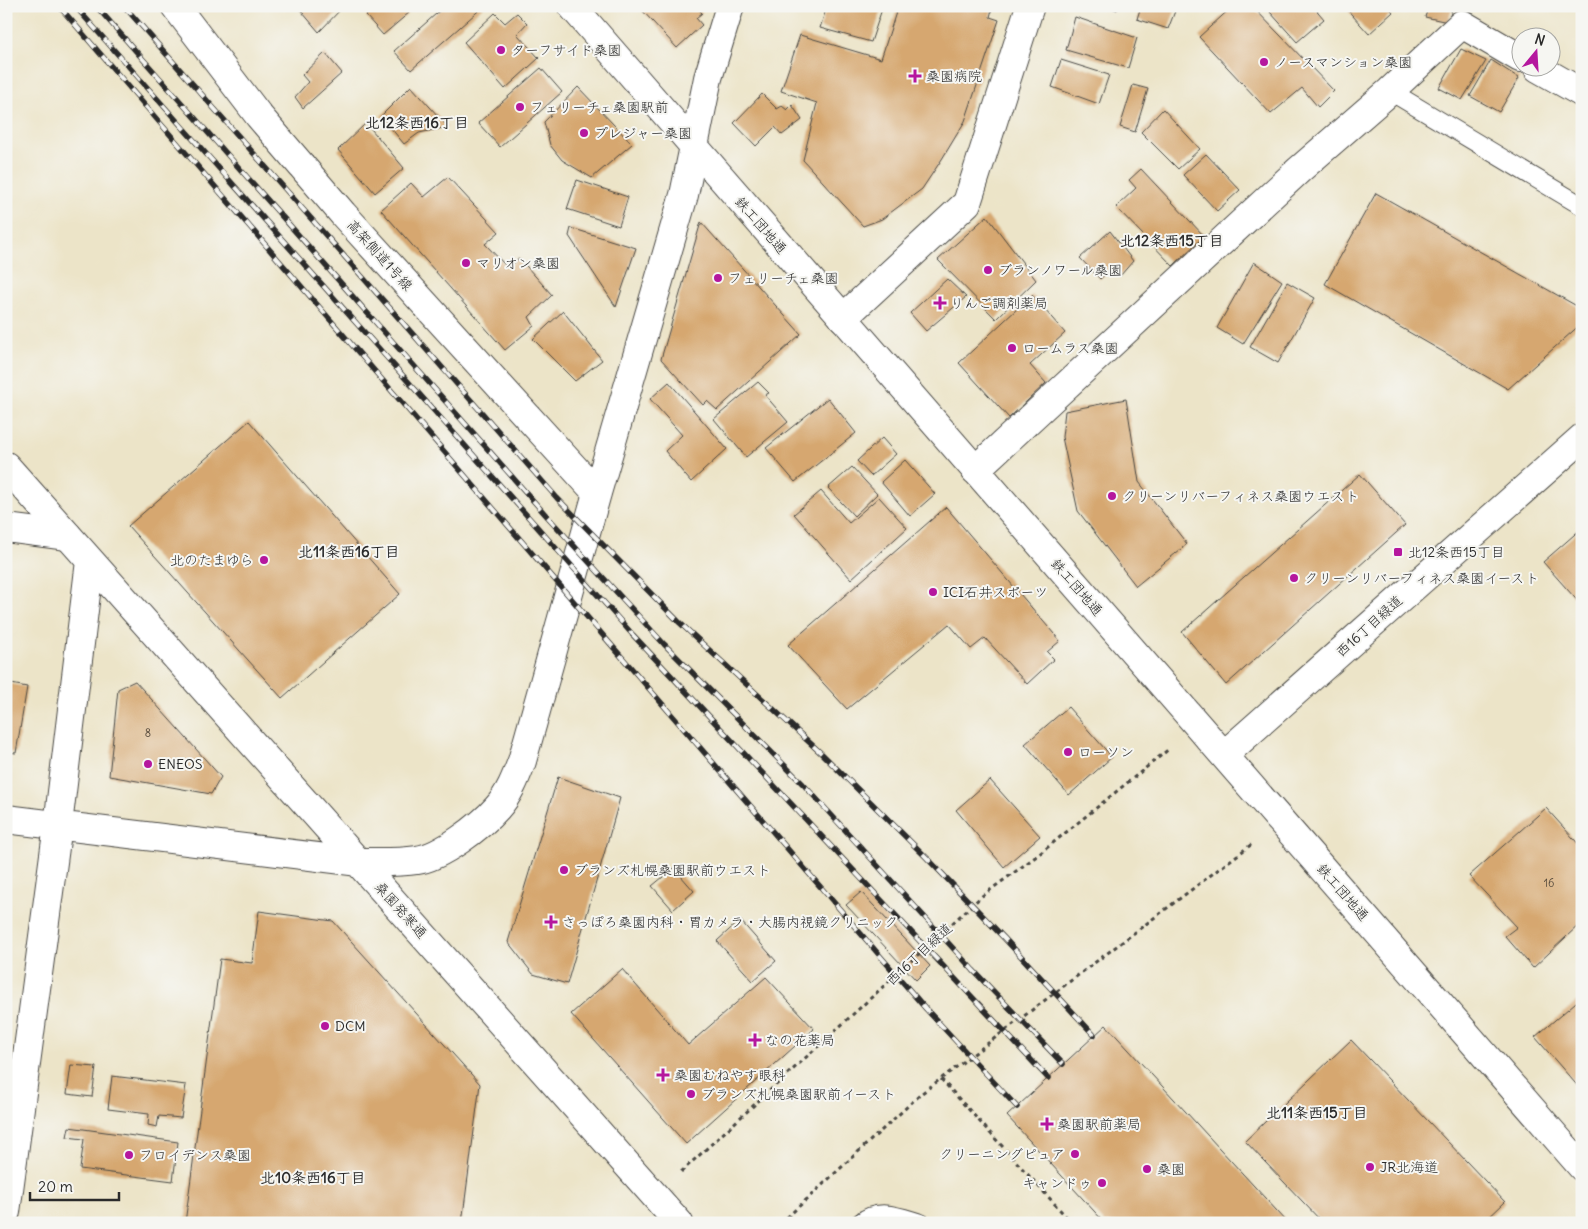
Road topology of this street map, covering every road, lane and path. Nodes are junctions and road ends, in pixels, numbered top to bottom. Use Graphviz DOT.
graph roads {
  1 [pos="175,6"];
  2 [pos="572,6"];
  3 [pos="730,6"];
  4 [pos="1030,6"];
  5 [pos="1510,52"];
  6 [pos="1556,78"];
  7 [pos="1390,90"];
  8 [pos="1582,93"];
  9 [pos="694,147"];
  10 [pos="1582,206"];
  11 [pos="843,318"];
  12 [pos="1582,438"];
  13 [pos="6,466"];
  14 [pos="975,470"];
  15 [pos="597,492"];
  16 [pos="6,528"];
  17 [pos="68,536"];
  18 [pos="90,561"];
  19 [pos="1169,749"];
  20 [pos="1224,755"];
  21 [pos="6,819"];
  22 [pos="58,825"];
  23 [pos="1252,844"];
  24 [pos="359,862"];
  25 [pos="941,1079"];
  26 [pos="13,1109"];
  27 [pos="1582,1167"];
  28 [pos="681,1172"];
  29 [pos="6,1212"];
  30 [pos="679,1223"];
  31 [pos="781,1223"];
  32 [pos="860,1223"];
  33 [pos="921,1223"];
  34 [pos="1072,1223"];
  1 -- 15 [label="street, 高架側道1号線"];
  2 -- 9 [label="street, 鉄工団地通"];
  3 -- 9 [label="street"];
  4 -- 11 [label="street"];
  5 -- 7 [label="street"];
  6 -- 8 [label="street"];
  7 -- 10 [label="lane"];
  7 -- 14 [label="street"];
  9 -- 11 [label="street, 鉄工団地通"];
  9 -- 15 [label="street"];
  11 -- 14 [label="street, 鉄工団地通"];
  12 -- 20 [label="street, 西16丁目緑道"];
  13 -- 17 [label="street, 桑園発寒通"];
  14 -- 20 [label="street, 鉄工団地通"];
  15 -- 24 [label="street"];
  16 -- 17 [label="street"];
  17 -- 18 [label="street, 桑園発寒通"];
  18 -- 22 [label="street"];
  18 -- 24 [label="street, 桑園発寒通"];
  19 -- 28 [label="path, 西16丁目緑道"];
  20 -- 27 [label="street, 鉄工団地通"];
  21 -- 22 [label="street"];
  22 -- 24 [label="street"];
  22 -- 26 [label="street"];
  23 -- 25 [label="path"];
  24 -- 30 [label="street, 桑園発寒通"];
  25 -- 31 [label="path"];
  25 -- 34 [label="path"];
  26 -- 29 [label="street"];
  32 -- 33 [label="lane"];
}
